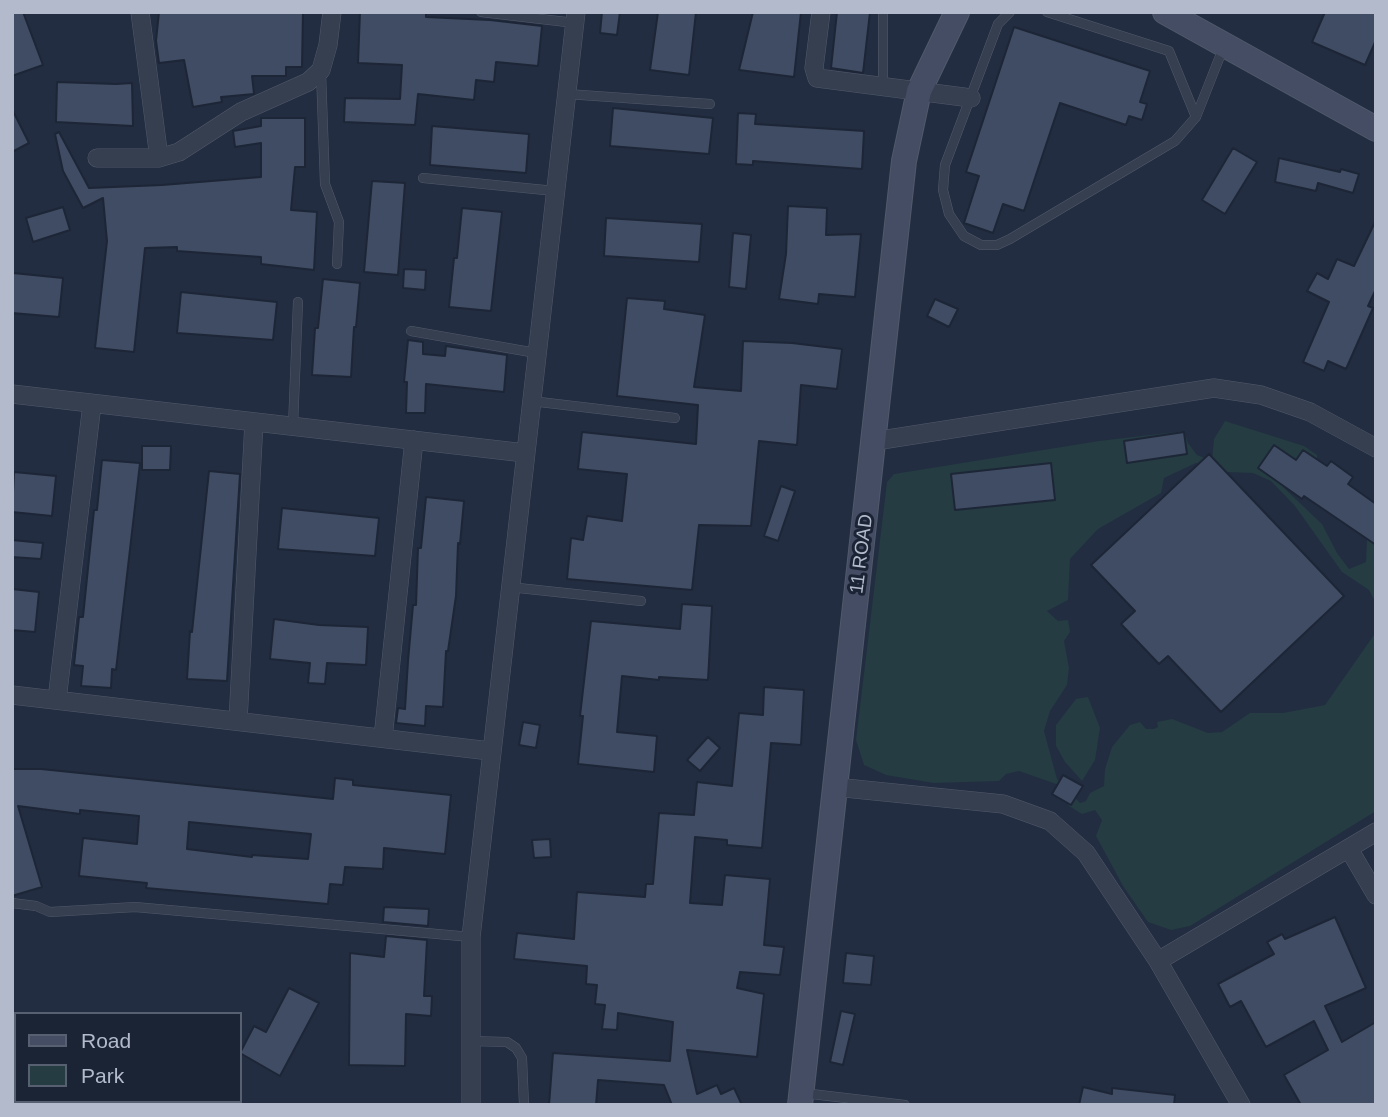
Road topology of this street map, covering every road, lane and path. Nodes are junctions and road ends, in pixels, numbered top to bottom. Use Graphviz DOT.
graph roads {
  1 [pos="140,12"];
  2 [pos="332,12"];
  3 [pos="481,12"];
  4 [pos="821,12"];
  5 [pos="957,12"];
  6 [pos="1010,12"];
  7 [pos="1047,12"];
  8 [pos="1165,12"];
  9 [pos="883,14"];
  10 [pos="575,18"];
  11 [pos="1224,45"];
  12 [pos="321,70"];
  13 [pos="883,86"];
  14 [pos="919,91"];
  15 [pos="567,94"];
  16 [pos="971,97"];
  17 [pos="710,104"];
  18 [pos="1196,117"];
  19 [pos="1376,128"];
  20 [pos="97,158"];
  21 [pos="159,158"];
  22 [pos="423,178"];
  23 [pos="555,191"];
  24 [pos="337,264"];
  25 [pos="298,302"];
  26 [pos="411,331"];
  27 [pos="536,353"];
  28 [pos="12,394"];
  29 [pos="531,401"];
  30 [pos="92,404"];
  31 [pos="675,418"];
  32 [pos="254,422"];
  33 [pos="293,426"];
  34 [pos="414,440"];
  35 [pos="875,441"];
  36 [pos="1376,449"];
  37 [pos="525,453"];
  38 [pos="509,587"];
  39 [pos="641,601"];
  40 [pos="12,695"];
  41 [pos="57,700"];
  42 [pos="238,721"];
  43 [pos="383,738"];
  44 [pos="491,751"];
  45 [pos="835,787"];
  46 [pos="1376,832"];
  47 [pos="1349,849"];
  48 [pos="1376,895"];
  49 [pos="12,903"];
  50 [pos="471,937"];
  51 [pos="1158,961"];
  52 [pos="470,1041"];
  53 [pos="800,1099"];
  54 [pos="850,1102"];
  55 [pos="892,1104"];
  56 [pos="471,1105"];
  57 [pos="524,1105"];
  58 [pos="905,1105"];
  59 [pos="1241,1105"];
  1 -- 21 [label="street"];
  2 -- 12 [label="street"];
  3 -- 10 [label="lane"];
  4 -- 13 [label="street"];
  5 -- 14 [label="street, 11 ROAD"];
  6 -- 16 [label="lane"];
  7 -- 18 [label="lane"];
  8 -- 11 [label="street"];
  9 -- 13 [label="lane"];
  10 -- 15 [label="street"];
  11 -- 18 [label="lane"];
  11 -- 19 [label="street"];
  12 -- 21 [label="street"];
  12 -- 24 [label="lane"];
  13 -- 14 [label="street"];
  14 -- 16 [label="street"];
  14 -- 35 [label="street, 11 ROAD"];
  15 -- 17 [label="lane"];
  15 -- 23 [label="street"];
  16 -- 18 [label="lane"];
  20 -- 21 [label="street"];
  22 -- 23 [label="lane"];
  23 -- 27 [label="street"];
  25 -- 33 [label="lane"];
  26 -- 27 [label="lane"];
  27 -- 29 [label="street"];
  28 -- 30 [label="street"];
  29 -- 31 [label="lane"];
  29 -- 37 [label="street"];
  30 -- 32 [label="street"];
  30 -- 41 [label="street"];
  32 -- 33 [label="street"];
  32 -- 42 [label="street"];
  33 -- 34 [label="street"];
  34 -- 37 [label="street"];
  34 -- 43 [label="street"];
  35 -- 36 [label="street"];
  35 -- 45 [label="street, 11 ROAD"];
  37 -- 38 [label="street"];
  38 -- 39 [label="lane"];
  38 -- 44 [label="street"];
  40 -- 41 [label="street"];
  41 -- 42 [label="street"];
  42 -- 43 [label="street"];
  43 -- 44 [label="street"];
  44 -- 50 [label="street"];
  45 -- 51 [label="street"];
  45 -- 53 [label="street, 11 ROAD"];
  46 -- 47 [label="street"];
  47 -- 48 [label="street"];
  47 -- 51 [label="street"];
  49 -- 50 [label="lane"];
  50 -- 52 [label="street"];
  51 -- 59 [label="street"];
  52 -- 56 [label="street"];
  52 -- 57 [label="lane"];
  53 -- 54 [label="lane"];
  54 -- 55 [label="lane"];
  55 -- 58 [label="lane"];
}
